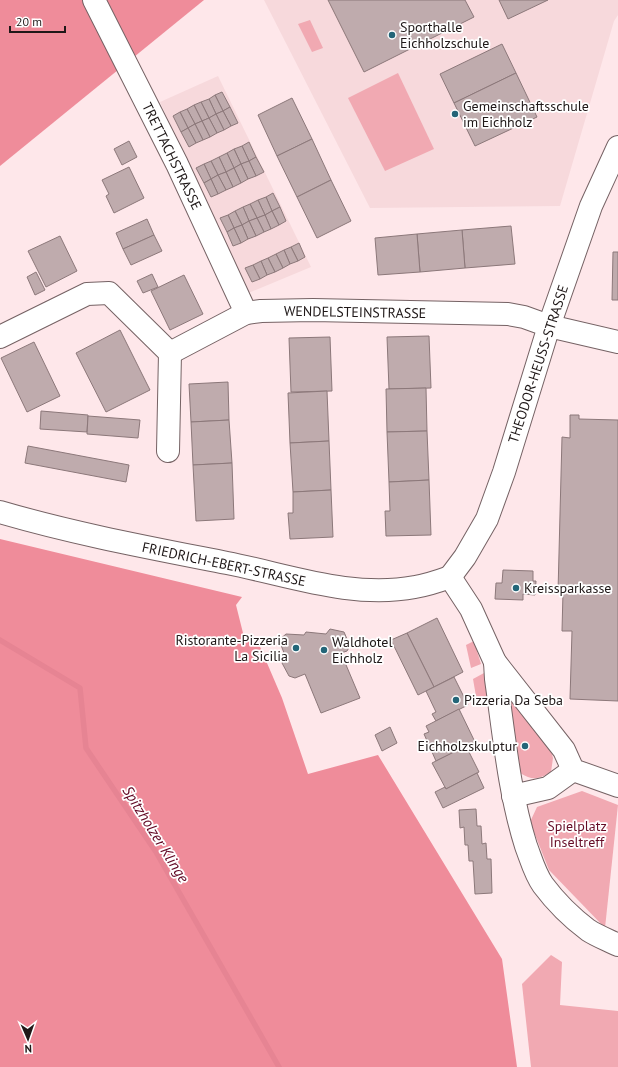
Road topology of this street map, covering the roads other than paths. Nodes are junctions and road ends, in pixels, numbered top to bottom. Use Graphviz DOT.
graph roads {
  1 [pos="94,0"];
  2 [pos="618,147"];
  3 [pos="246,313"];
  4 [pos="548,326"];
  5 [pos="0,337"];
  6 [pos="618,342"];
  7 [pos="170,353"];
  8 [pos="168,451"];
  9 [pos="0,512"];
  10 [pos="450,577"];
  11 [pos="495,662"];
  12 [pos="573,770"];
  13 [pos="618,786"];
  14 [pos="513,796"];
  15 [pos="618,945"];
  1 -- 3 [label="street, TRETTACHSTRASSE"];
  2 -- 4 [label="street, THEODOR-HEUSS-STRASSE"];
  3 -- 4 [label="street, WENDELSTEINSTRASSE"];
  3 -- 7 [label="street, WENDELSTEINSTRASSE"];
  4 -- 6 [label="street, WENDELSTEINSTRASSE"];
  4 -- 10 [label="street, THEODOR-HEUSS-STRASSE"];
  5 -- 7 [label="street"];
  7 -- 8 [label="street"];
  9 -- 10 [label="street, FRIEDRICH-EBERT-STRASSE"];
  10 -- 11 [label="street"];
  11 -- 12 [label="street"];
  11 -- 14 [label="street"];
  12 -- 13 [label="street"];
  12 -- 14 [label="street"];
  14 -- 15 [label="street"];
}
